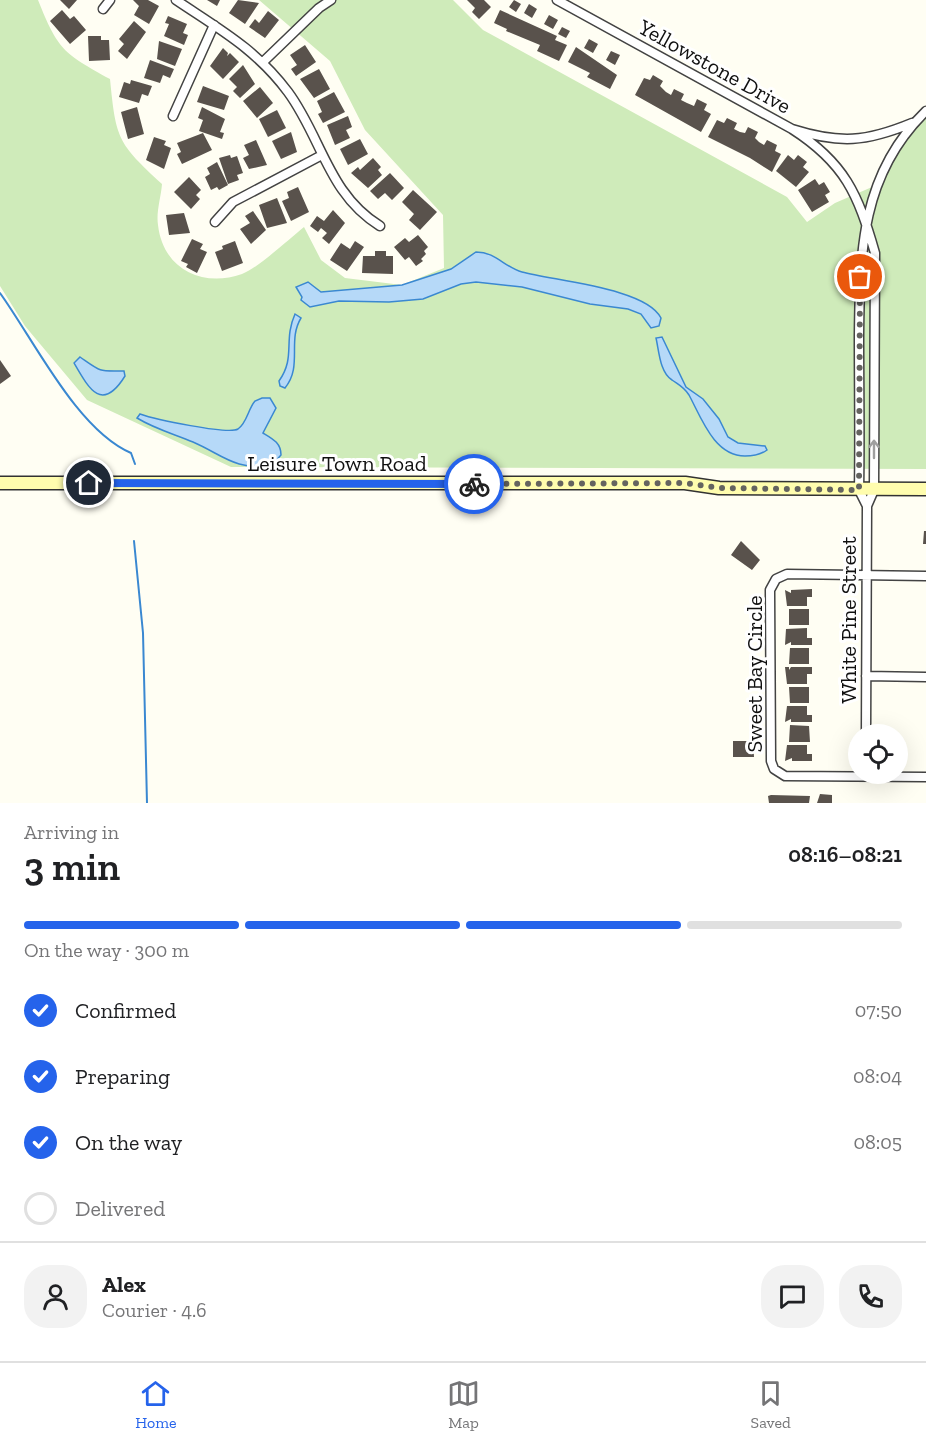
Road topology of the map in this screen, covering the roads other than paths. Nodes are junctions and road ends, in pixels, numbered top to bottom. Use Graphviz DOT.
graph roads {
  1 [pos="110,0"];
  2 [pos="176,0"];
  3 [pos="331,0"];
  4 [pos="557,0"];
  5 [pos="103,9"];
  6 [pos="214,25"];
  7 [pos="263,62"];
  8 [pos="926,111"];
  9 [pos="173,116"];
  10 [pos="914,122"];
  11 [pos="792,129"];
  12 [pos="322,155"];
  13 [pos="215,222"];
  14 [pos="380,226"];
  15 [pos="868,226"];
  16 [pos="0,483"];
  17 [pos="926,489"];
  18 [pos="859,490"];
  19 [pos="874,490"];
  20 [pos="867,506"];
  21 [pos="867,576"];
  22 [pos="926,576"];
  23 [pos="866,676"];
  24 [pos="926,677"];
  25 [pos="866,724"];
  26 [pos="848,775"];
  27 [pos="908,776"];
  28 [pos="926,777"];
  1 -- 5 [label="street"];
  2 -- 6 [label="street"];
  3 -- 7 [label="street"];
  4 -- 11 [label="street, Yellowstone Drive"];
  6 -- 7 [label="street"];
  6 -- 9 [label="street"];
  7 -- 12 [label="street"];
  8 -- 10 [label="street"];
  10 -- 11 [label="street, Yellowstone Drive"];
  10 -- 15 [label="street"];
  11 -- 15 [label="street, Yellowstone Drive"];
  12 -- 13 [label="street"];
  12 -- 14 [label="street"];
  15 -- 18 [label="street"];
  19 -- 15 [label="street, Yellowstone Drive, one-way"];
  16 -- 18 [label="main road, Leisure Town Road"];
  17 -- 19 [label="main road, Leisure Town Road"];
  18 -- 19 [label="main road, Leisure Town Road"];
  18 -- 20 [label="street"];
  19 -- 20 [label="street"];
  20 -- 21 [label="street, White Pine Street"];
  21 -- 22 [label="street"];
  21 -- 23 [label="street, White Pine Street"];
  21 -- 26 [label="street, Sweet Bay Circle"];
  23 -- 24 [label="street"];
  23 -- 25 [label="street, White Pine Street"];
  27 -- 28 [label="street"];
}
